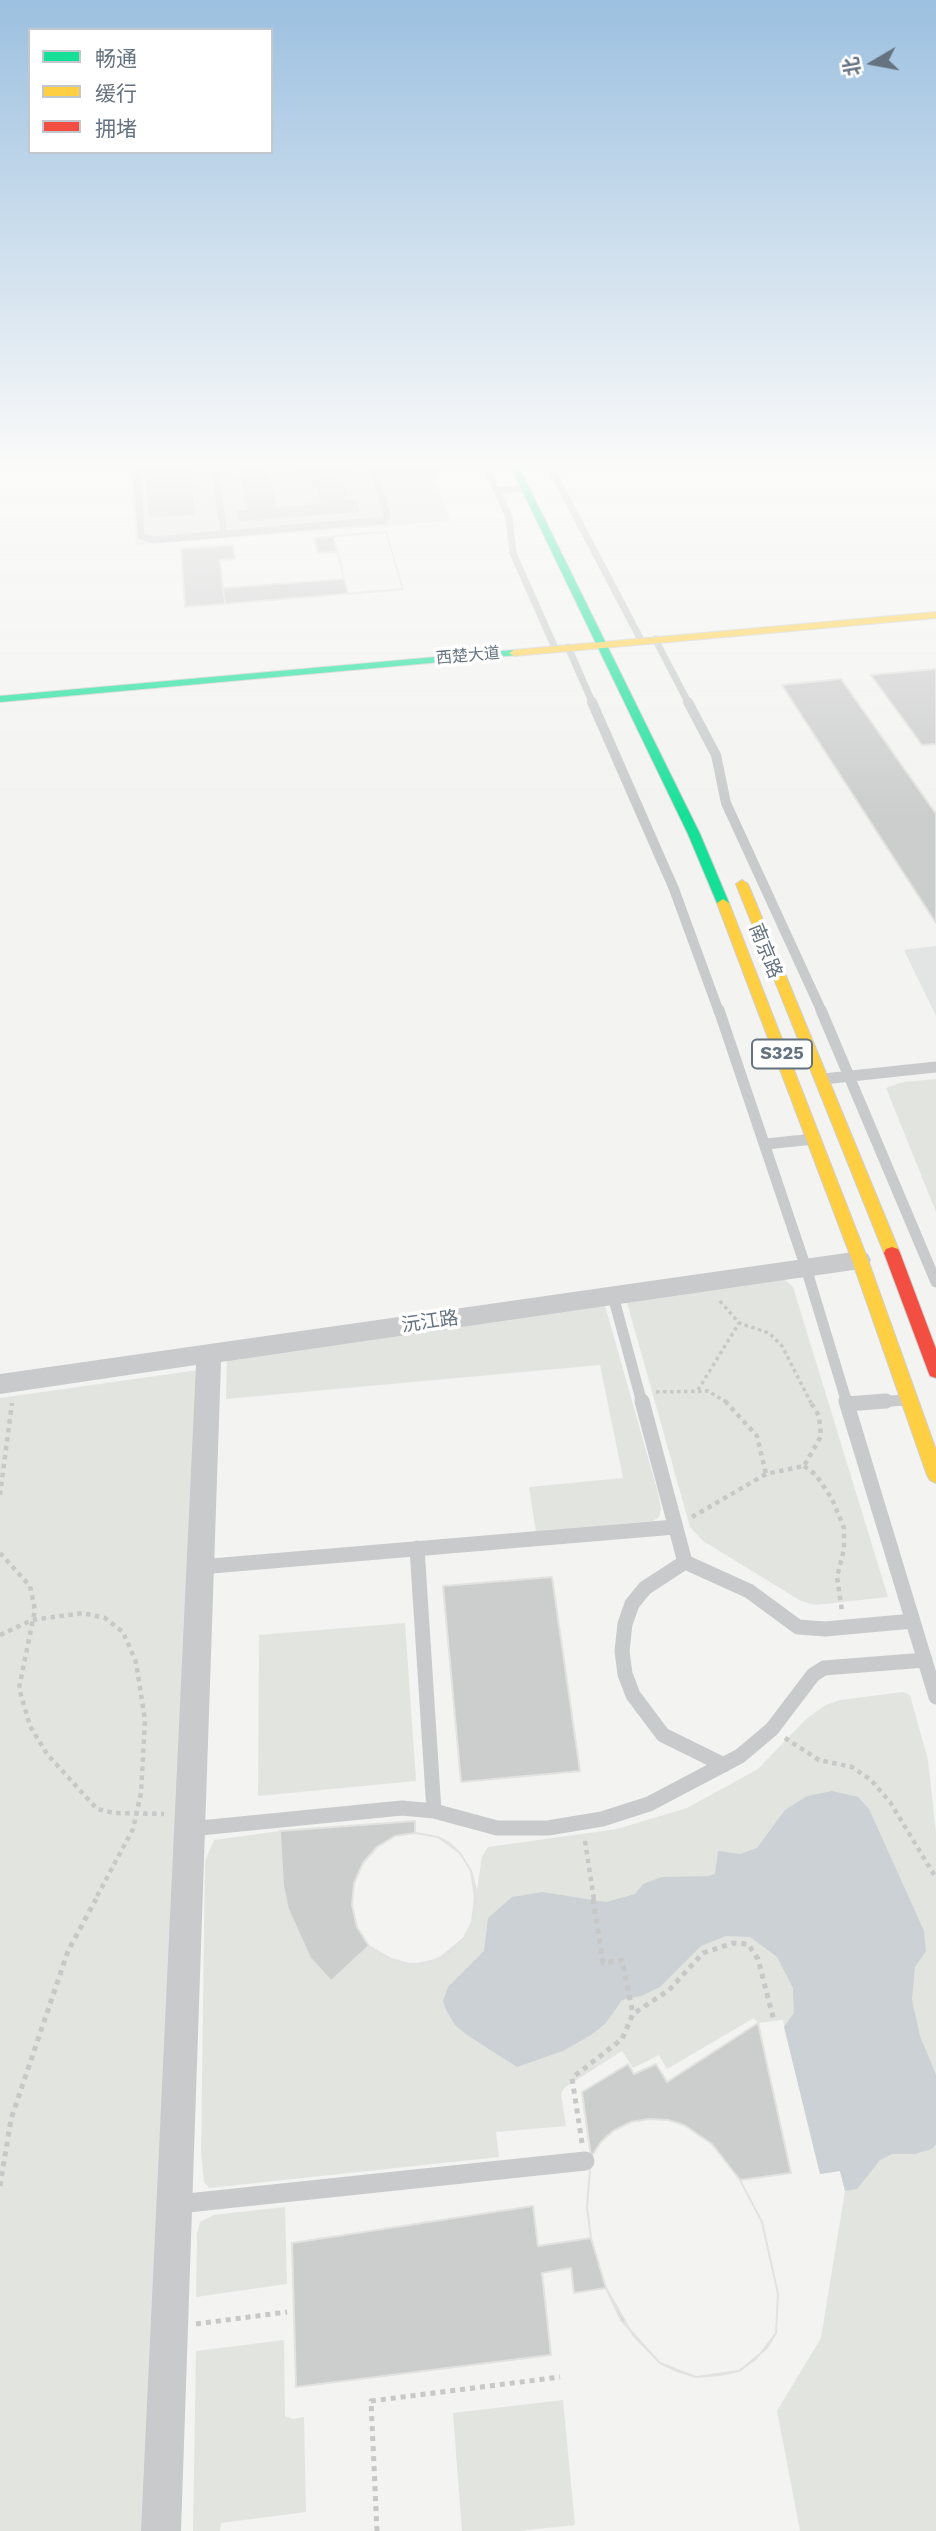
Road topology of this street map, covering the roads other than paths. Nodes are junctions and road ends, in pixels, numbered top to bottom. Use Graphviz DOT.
graph roads {
  1 [pos="526,579"];
  2 [pos="572,579"];
  3 [pos="590,579"];
  4 [pos="614,579"];
  5 [pos="604,606"];
  6 [pos="936,615"];
  7 [pos="648,640"];
  8 [pos="604,644"];
  9 [pos="561,648"];
  10 [pos="0,699"];
  11 [pos="734,867"];
  12 [pos="936,1067"];
  13 [pos="851,1076"];
  14 [pos="823,1079"];
  15 [pos="814,1139"];
  16 [pos="766,1144"];
  17 [pos="860,1260"];
  18 [pos="806,1268"];
  19 [pos="936,1282"];
  20 [pos="613,1296"];
  21 [pos="208,1354"];
  22 [pos="936,1370"];
  23 [pos="8,1383"];
  24 [pos="909,1399"];
  25 [pos="848,1405"];
  26 [pos="936,1475"];
  27 [pos="675,1527"];
  28 [pos="417,1548"];
  29 [pos="685,1562"];
  30 [pos="200,1567"];
  31 [pos="913,1621"];
  32 [pos="925,1660"];
  33 [pos="936,1697"];
  34 [pos="724,1765"];
  35 [pos="434,1811"];
  36 [pos="190,1821"];
  37 [pos="585,2161"];
  38 [pos="175,2204"];
  39 [pos="162,2531"];
  1 -- 9 [label="lane"];
  2 -- 8 [label="main road, 南京路 / S325"];
  3 -- 5 [label="main road"];
  4 -- 7 [label="lane"];
  6 -- 7 [label="main road, 西楚大道"];
  7 -- 8 [label="main road, 西楚大道"];
  7 -- 13 [label="lane"];
  8 -- 9 [label="main road, 西楚大道"];
  8 -- 15 [label="main road, 南京路 / S325"];
  9 -- 10 [label="main road, 西楚大道"];
  9 -- 16 [label="lane"];
  11 -- 14 [label="main road, 南京路 / S325"];
  12 -- 13 [label="lane"];
  13 -- 14 [label="lane"];
  13 -- 19 [label="lane"];
  14 -- 22 [label="main road, 南京路 / S325"];
  15 -- 16 [label="lane"];
  15 -- 17 [label="main road, 南京路 / S325"];
  16 -- 18 [label="lane"];
  17 -- 18 [label="street, 沅江路"];
  17 -- 24 [label="main road, 南京路 / S325"];
  18 -- 20 [label="street, 沅江路"];
  18 -- 25 [label="lane"];
  20 -- 21 [label="street, 沅江路"];
  20 -- 27 [label="lane"];
  21 -- 23 [label="street, 沅江路"];
  21 -- 30 [label="street"];
  24 -- 25 [label="lane"];
  24 -- 26 [label="main road, 南京路 / S325"];
  25 -- 31 [label="lane"];
  27 -- 28 [label="lane"];
  27 -- 29 [label="lane"];
  28 -- 30 [label="lane"];
  28 -- 35 [label="lane"];
  29 -- 31 [label="lane"];
  29 -- 34 [label="lane"];
  30 -- 36 [label="street"];
  31 -- 32 [label="lane"];
  32 -- 33 [label="lane"];
  32 -- 34 [label="lane"];
  34 -- 35 [label="lane"];
  35 -- 36 [label="lane"];
  36 -- 38 [label="street"];
  37 -- 38 [label="lane"];
  38 -- 39 [label="street"];
}
